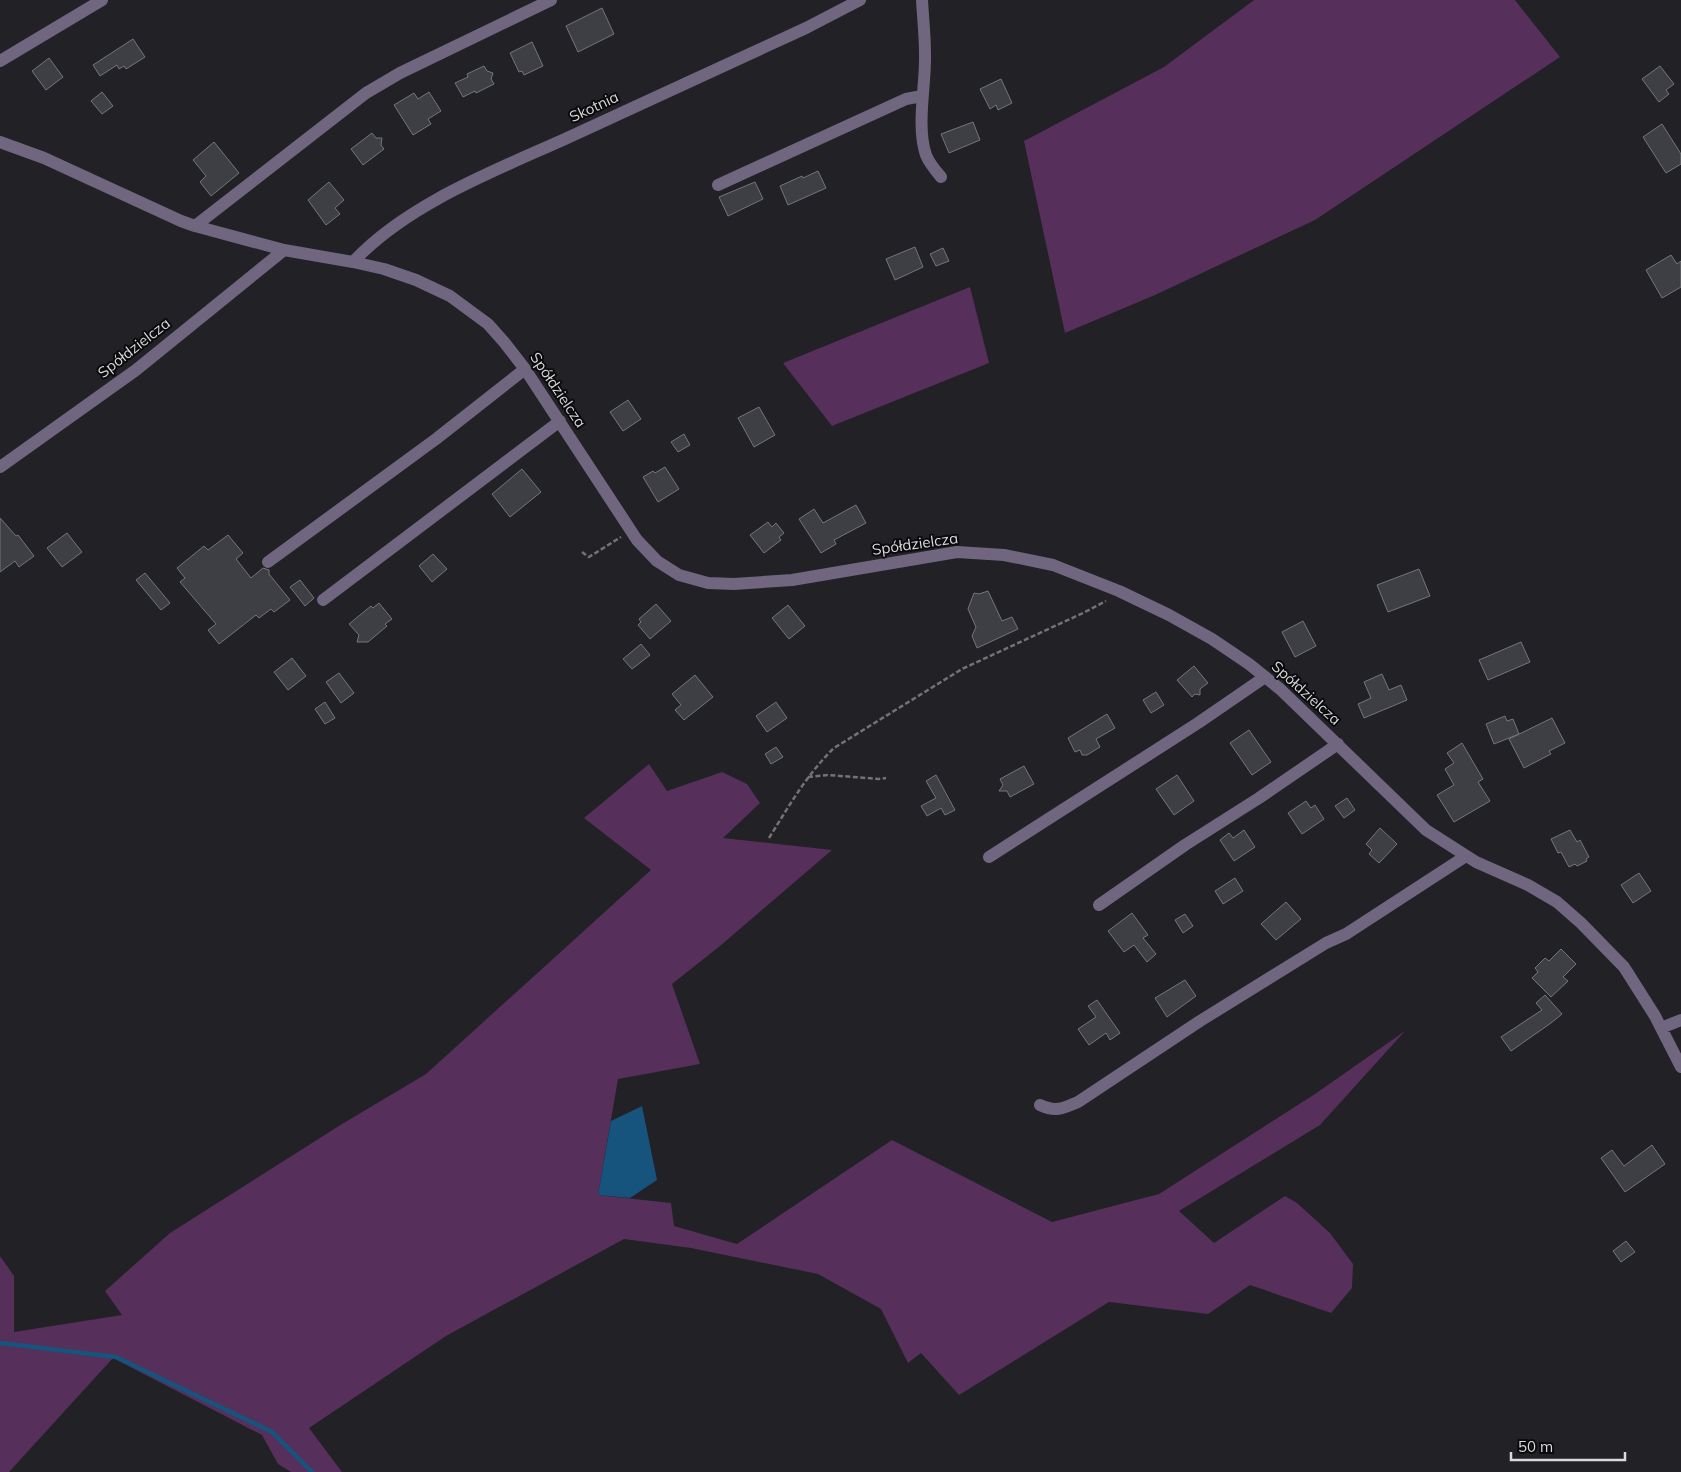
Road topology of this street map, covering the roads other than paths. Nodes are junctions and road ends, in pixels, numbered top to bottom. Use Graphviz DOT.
graph roads {
  1 [pos="102,0"];
  2 [pos="551,0"];
  3 [pos="860,0"];
  4 [pos="922,0"];
  5 [pos="0,61"];
  6 [pos="922,96"];
  7 [pos="0,142"];
  8 [pos="941,177"];
  9 [pos="718,184"];
  10 [pos="195,226"];
  11 [pos="284,250"];
  12 [pos="353,262"];
  13 [pos="525,369"];
  14 [pos="560,421"];
  15 [pos="0,466"];
  16 [pos="268,562"];
  17 [pos="323,600"];
  18 [pos="1265,677"];
  19 [pos="1338,744"];
  20 [pos="1466,856"];
  21 [pos="989,858"];
  22 [pos="1099,905"];
  23 [pos="1681,1020"];
  24 [pos="1662,1028"];
  25 [pos="1681,1068"];
  26 [pos="1040,1105"];
  1 -- 5 [label="street"];
  2 -- 10 [label="street"];
  3 -- 12 [label="street, Skotnia"];
  4 -- 6 [label="street"];
  6 -- 8 [label="street"];
  6 -- 9 [label="street"];
  7 -- 10 [label="street, Spółdzielcza"];
  10 -- 11 [label="street, Spółdzielcza"];
  11 -- 12 [label="street, Spółdzielcza"];
  11 -- 15 [label="street, Spółdzielcza"];
  12 -- 13 [label="street, Spółdzielcza"];
  13 -- 14 [label="street, Spółdzielcza"];
  13 -- 16 [label="street"];
  14 -- 17 [label="street"];
  14 -- 18 [label="street, Spółdzielcza"];
  18 -- 19 [label="street, Spółdzielcza"];
  18 -- 21 [label="street"];
  19 -- 20 [label="street, Spółdzielcza"];
  19 -- 22 [label="street"];
  20 -- 24 [label="street, Spółdzielcza"];
  20 -- 26 [label="street"];
  23 -- 24 [label="street"];
  24 -- 25 [label="street, Spółdzielcza"];
}
